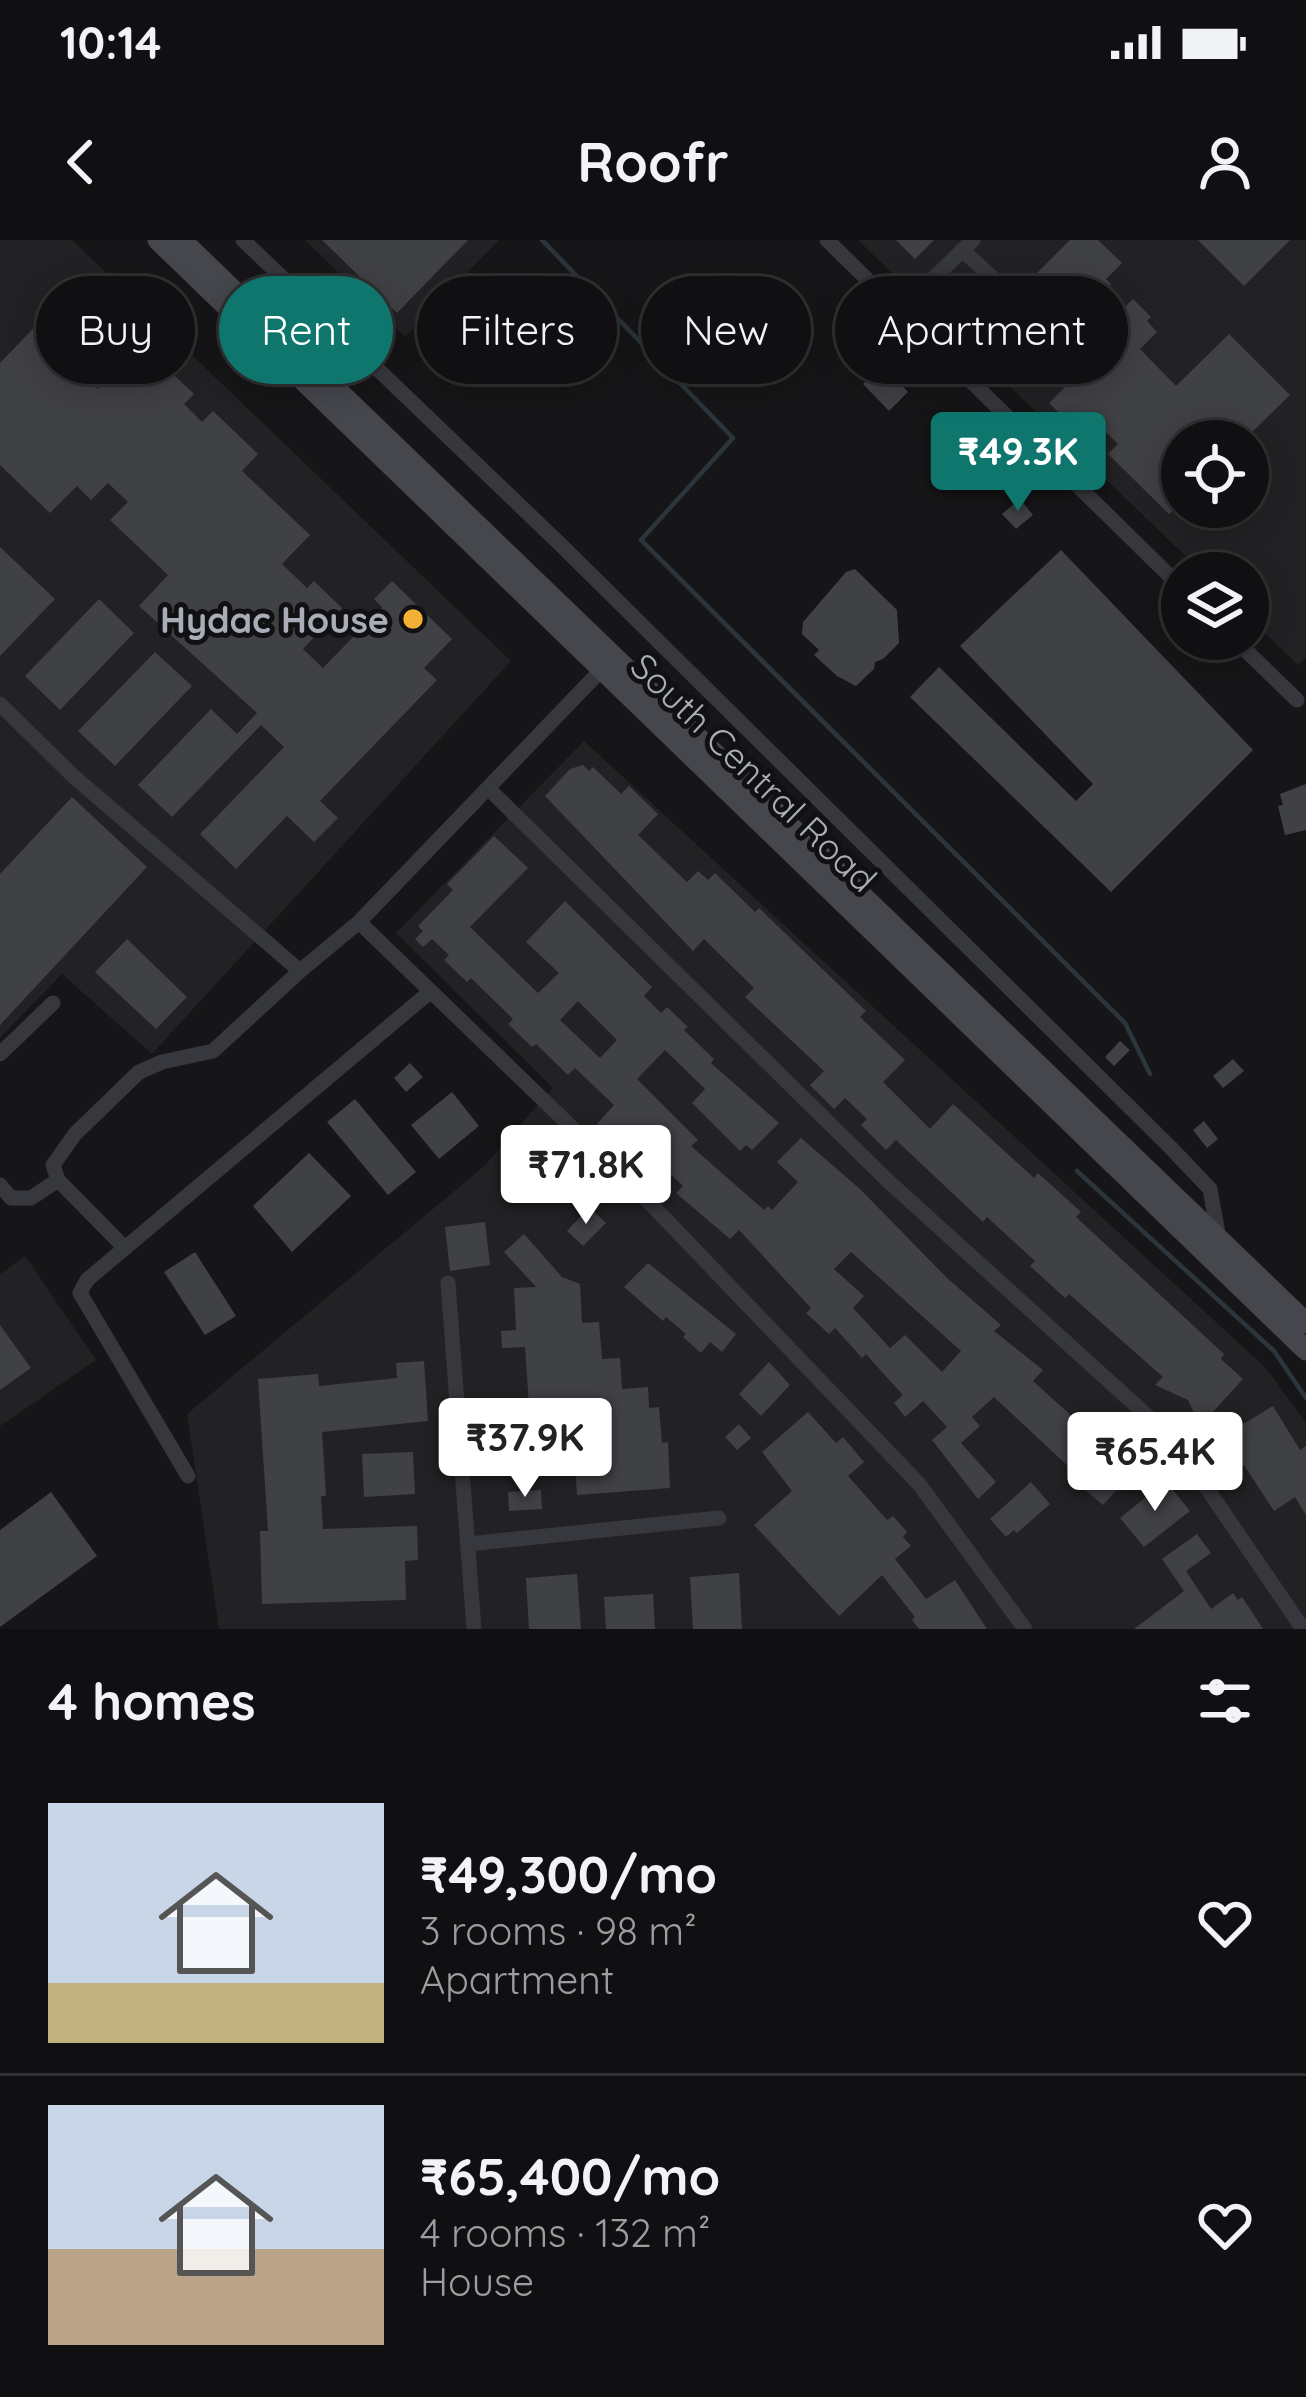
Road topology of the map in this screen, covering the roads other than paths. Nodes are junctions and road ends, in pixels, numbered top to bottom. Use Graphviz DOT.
graph roads {
  1 [pos="158,240"];
  2 [pos="181,240"];
  3 [pos="243,240"];
  4 [pos="827,240"];
  5 [pos="968,245"];
  6 [pos="864,276"];
  7 [pos="936,276"];
  8 [pos="998,276"];
  9 [pos="974,384"];
  10 [pos="1161,567"];
  11 [pos="1256,660"];
  12 [pos="608,663"];
  13 [pos="1297,700"];
  14 [pos="0,704"];
  15 [pos="490,790"];
  16 [pos="359,922"];
  17 [pos="300,971"];
  18 [pos="430,991"];
  19 [pos="53,1003"];
  20 [pos="0,1054"];
  21 [pos="58,1180"];
  22 [pos="0,1185"];
  23 [pos="1219,1239"];
  24 [pos="125,1247"];
  25 [pos="448,1283"];
  26 [pos="1306,1323"];
  27 [pos="1306,1350"];
  28 [pos="188,1476"];
  29 [pos="719,1518"];
  30 [pos="468,1544"];
  31 [pos="474,1629"];
  32 [pos="1025,1629"];
  33 [pos="1303,1629"];
  1 -- 12 [label="main road, South Central Road"];
  2 -- 12 [label="main road, South Central Road"];
  3 -- 23 [label="street"];
  4 -- 6 [label="street"];
  5 -- 7 [label="street"];
  5 -- 8 [label="street"];
  9 -- 10 [label="street"];
  11 -- 13 [label="street"];
  12 -- 15 [label="street"];
  12 -- 23 [label="main road, South Central Road"];
  12 -- 27 [label="main road, South Central Road"];
  14 -- 17 [label="street"];
  15 -- 16 [label="street"];
  15 -- 33 [label="street"];
  16 -- 17 [label="street"];
  16 -- 18 [label="street"];
  17 -- 21 [label="street"];
  18 -- 24 [label="street"];
  18 -- 32 [label="street"];
  19 -- 20 [label="street"];
  21 -- 22 [label="street"];
  21 -- 24 [label="street"];
  23 -- 26 [label="main road, South Central Road"];
  24 -- 28 [label="street"];
  25 -- 30 [label="street"];
  29 -- 30 [label="street"];
  30 -- 31 [label="street"];
}
